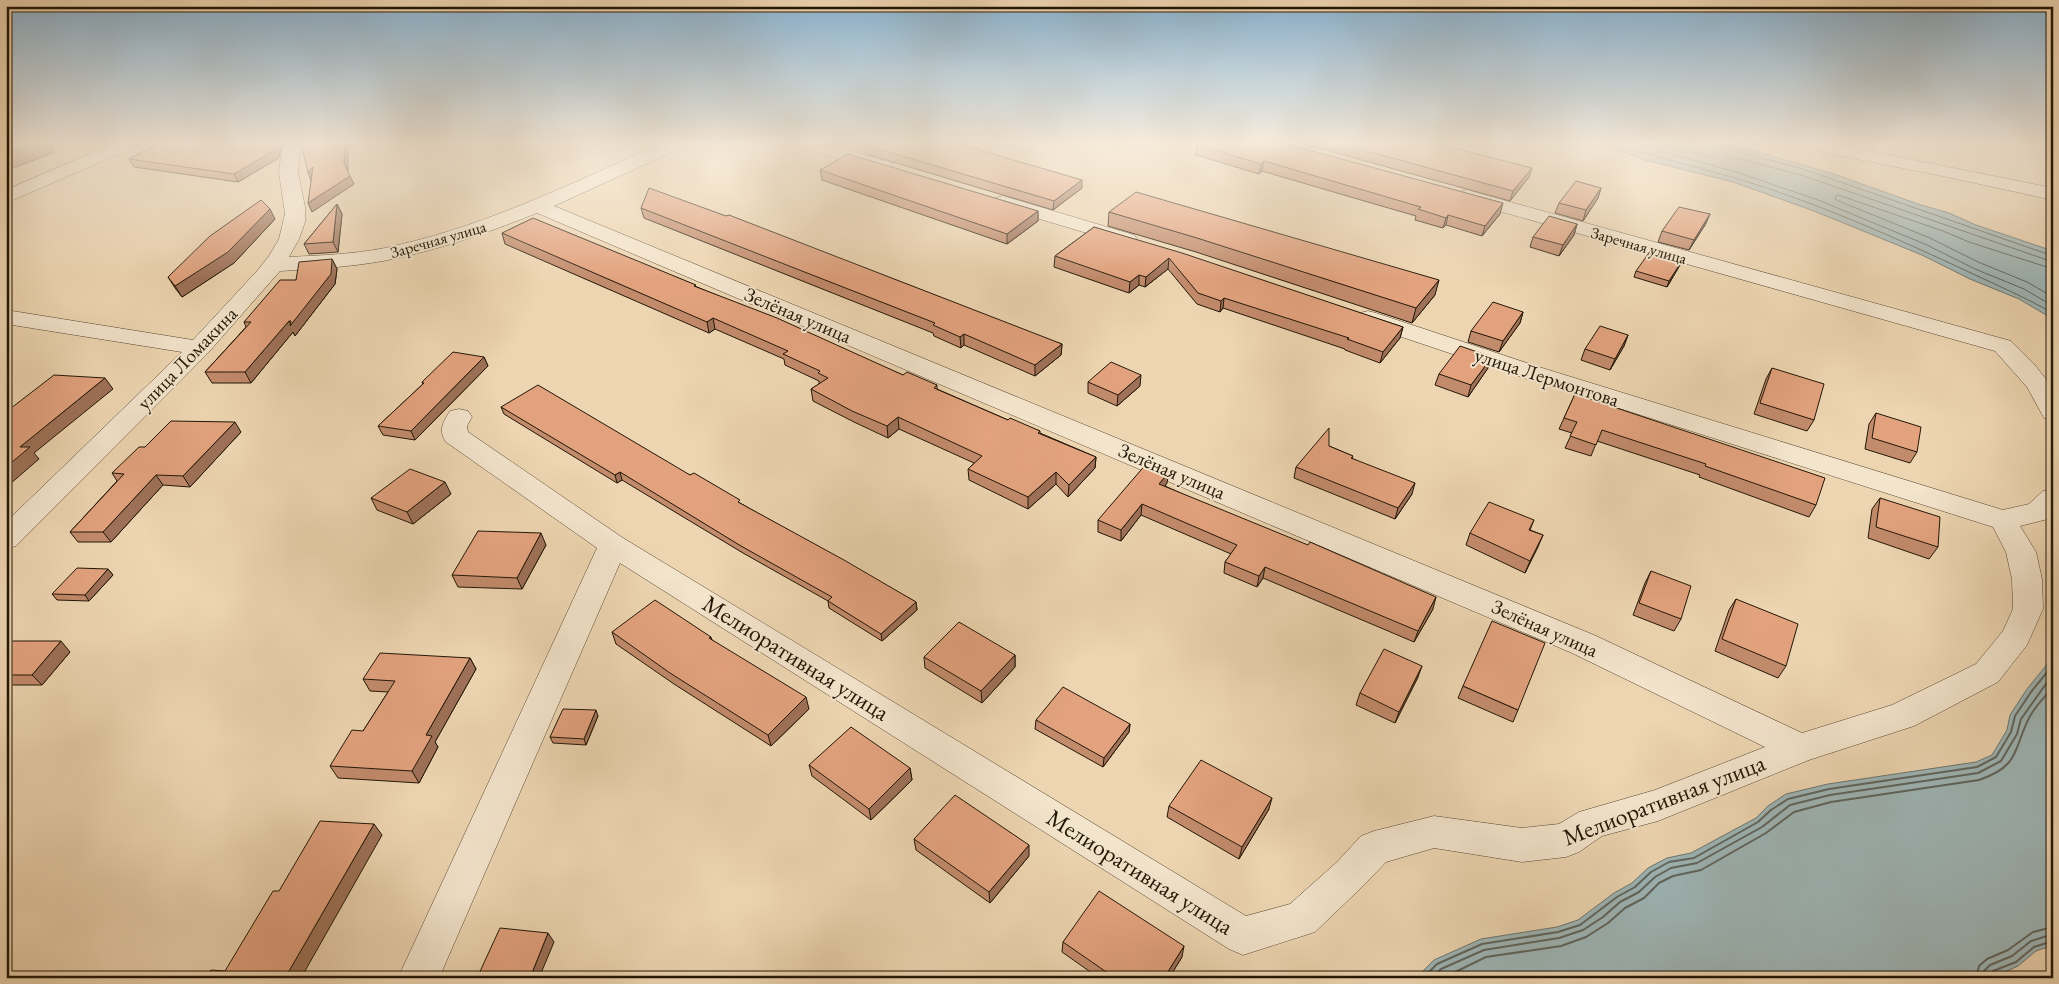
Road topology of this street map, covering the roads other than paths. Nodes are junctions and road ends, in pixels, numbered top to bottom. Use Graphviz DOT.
graph roads {
  1 [pos="24,189"];
  2 [pos="292,189"];
  3 [pos="576,189"];
  4 [pos="2031,189"];
  5 [pos="1447,191"];
  6 [pos="2053,194"];
  7 [pos="6,197"];
  8 [pos="987,197"];
  9 [pos="538,206"];
  10 [pos="1150,246"];
  11 [pos="272,265"];
  12 [pos="1345,310"];
  13 [pos="6,317"];
  14 [pos="200,348"];
  15 [pos="2053,412"];
  16 [pos="459,417"];
  17 [pos="2053,498"];
  18 [pos="2003,520"];
  19 [pos="6,539"];
  20 [pos="613,545"];
  21 [pos="1800,748"];
  22 [pos="418,978"];
  1 -- 7 [label="street"];
  2 -- 11 [label="street, улица Ломакина"];
  3 -- 9 [label="street, Заречная улица"];
  4 -- 6 [label="street"];
  5 -- 15 [label="street, Заречная улица"];
  8 -- 10 [label="street"];
  9 -- 11 [label="street, Заречная улица"];
  9 -- 21 [label="street, Зелёная улица"];
  11 -- 14 [label="street, улица Ломакина"];
  12 -- 18 [label="street, улица Лермонтова"];
  13 -- 14 [label="street"];
  14 -- 19 [label="street, улица Ломакина"];
  16 -- 20 [label="street, Мелиоративная улица"];
  17 -- 18 [label="street"];
  18 -- 21 [label="street, Мелиоративная улица"];
  20 -- 21 [label="street, Мелиоративная улица"];
  20 -- 22 [label="street"];
}
